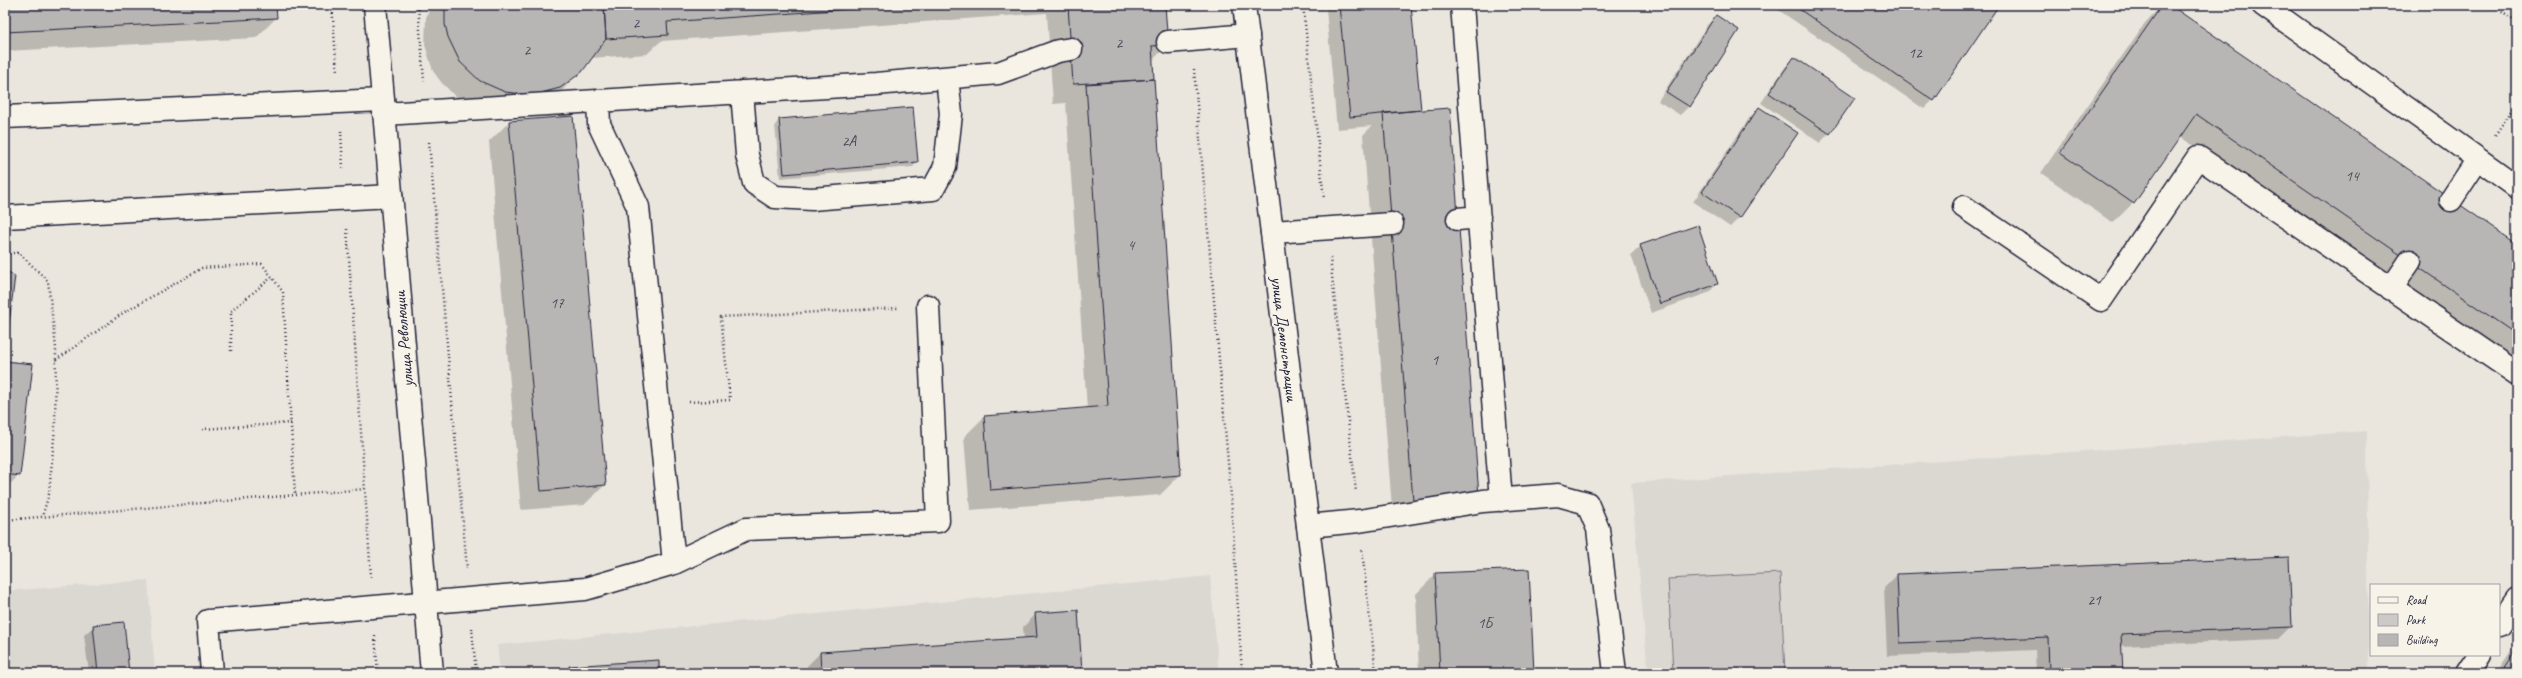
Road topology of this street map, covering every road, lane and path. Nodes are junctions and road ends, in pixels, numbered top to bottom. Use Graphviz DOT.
graph roads {
  1 [pos="332,5"];
  2 [pos="375,5"];
  3 [pos="418,5"];
  4 [pos="1189,5"];
  5 [pos="1244,5"];
  6 [pos="1303,5"];
  7 [pos="1462,5"];
  8 [pos="2263,5"];
  9 [pos="2492,5"];
  10 [pos="2517,23"];
  11 [pos="1248,35"];
  12 [pos="1192,40"];
  13 [pos="1168,42"];
  14 [pos="1071,50"];
  15 [pos="947,78"];
  16 [pos="742,92"];
  17 [pos="598,101"];
  18 [pos="339,102"];
  19 [pos="2517,102"];
  20 [pos="384,107"];
  21 [pos="427,111"];
  22 [pos="5,117"];
  23 [pos="2478,159"];
  24 [pos="2517,187"];
  25 [pos="391,196"];
  26 [pos="345,199"];
  27 [pos="2451,200"];
  28 [pos="1964,207"];
  29 [pos="5,217"];
  30 [pos="1392,224"];
  31 [pos="1327,229"];
  32 [pos="1272,232"];
  33 [pos="5,253"];
  34 [pos="2410,261"];
  35 [pos="272,277"];
  36 [pos="2391,289"];
  37 [pos="928,306"];
  38 [pos="231,351"];
  39 [pos="56,360"];
  40 [pos="2517,374"];
  41 [pos="658,405"];
  42 [pos="291,422"];
  43 [pos="202,429"];
  44 [pos="364,489"];
  45 [pos="296,495"];
  46 [pos="1501,500"];
  47 [pos="42,517"];
  48 [pos="5,520"];
  49 [pos="1359,520"];
  50 [pos="1308,526"];
  51 [pos="674,563"];
  52 [pos="2517,599"];
  53 [pos="470,600"];
  54 [pos="426,604"];
  55 [pos="373,608"];
  56 [pos="2500,624"];
  57 [pos="2478,656"];
  58 [pos="212,673"];
  59 [pos="378,673"];
  60 [pos="432,673"];
  61 [pos="476,673"];
  62 [pos="1242,673"];
  63 [pos="1326,673"];
  64 [pos="1376,673"];
  65 [pos="1615,673"];
  66 [pos="2467,673"];
  1 -- 18 [label="path"];
  2 -- 20 [label="street, улица Революции"];
  3 -- 21 [label="path"];
  4 -- 12 [label="path"];
  5 -- 11 [label="street, улица Демонстрации"];
  6 -- 31 [label="path"];
  7 -- 46 [label="street"];
  8 -- 23 [label="street"];
  9 -- 10 [label="path"];
  11 -- 12 [label="street"];
  11 -- 32 [label="street, улица Демонстрации"];
  12 -- 13 [label="street"];
  12 -- 62 [label="path"];
  14 -- 15 [label="street"];
  15 -- 16 [label="street"];
  15 -- 16 [label="street"];
  16 -- 17 [label="street"];
  17 -- 21 [label="street"];
  17 -- 41 [label="street"];
  18 -- 20 [label="street"];
  18 -- 22 [label="street"];
  18 -- 26 [label="path"];
  19 -- 23 [label="path"];
  20 -- 21 [label="street"];
  20 -- 25 [label="street, улица Революции"];
  21 -- 53 [label="path"];
  23 -- 24 [label="street"];
  23 -- 27 [label="street"];
  25 -- 26 [label="street"];
  25 -- 54 [label="street, улица Революции"];
  26 -- 29 [label="street"];
  26 -- 44 [label="path"];
  28 -- 36 [label="street"];
  30 -- 31 [label="street"];
  31 -- 32 [label="street"];
  31 -- 49 [label="path"];
  32 -- 50 [label="street, улица Демонстрации"];
  33 -- 39 [label="path"];
  34 -- 36 [label="street"];
  35 -- 38 [label="path"];
  35 -- 39 [label="path"];
  35 -- 42 [label="path"];
  36 -- 40 [label="street"];
  37 -- 41 [label="path"];
  37 -- 51 [label="street"];
  39 -- 47 [label="path"];
  41 -- 51 [label="street"];
  42 -- 43 [label="path"];
  42 -- 45 [label="path"];
  44 -- 45 [label="path"];
  44 -- 55 [label="path"];
  45 -- 47 [label="path"];
  46 -- 49 [label="street"];
  46 -- 65 [label="street"];
  47 -- 48 [label="path"];
  49 -- 50 [label="street"];
  49 -- 64 [label="path"];
  50 -- 63 [label="street, улица Демонстрации"];
  51 -- 53 [label="street"];
  52 -- 56 [label="street"];
  53 -- 54 [label="street"];
  53 -- 61 [label="path"];
  54 -- 55 [label="street"];
  54 -- 60 [label="street, улица Революции"];
  55 -- 58 [label="street"];
  55 -- 59 [label="path"];
  57 -- 66 [label="street"];
}
